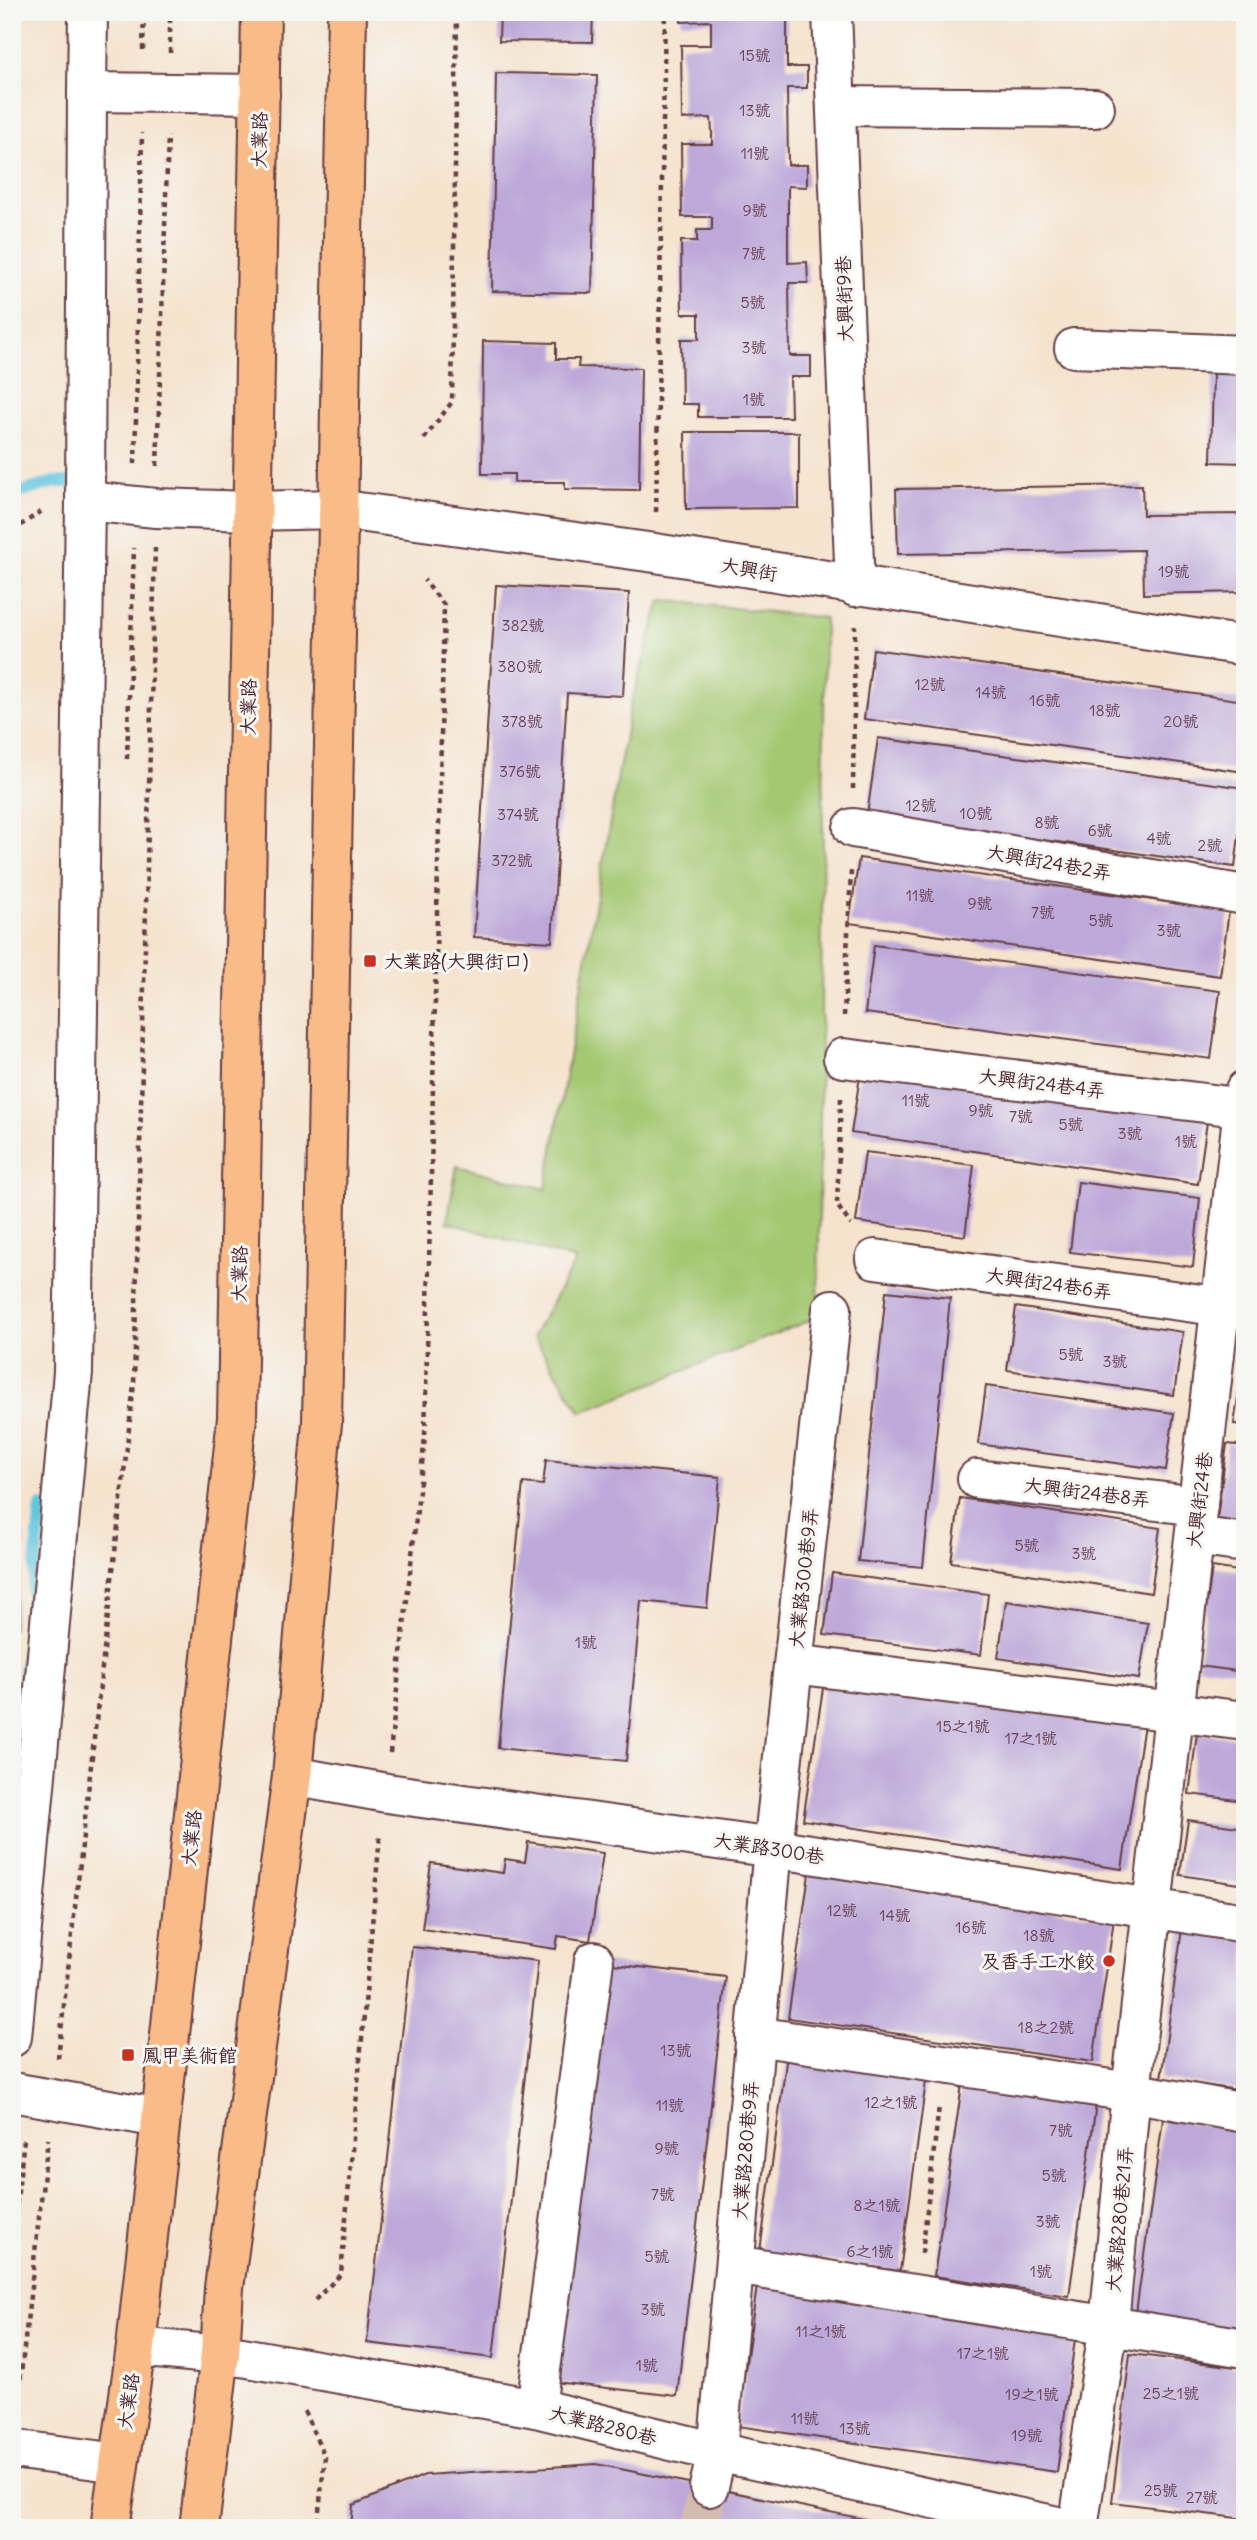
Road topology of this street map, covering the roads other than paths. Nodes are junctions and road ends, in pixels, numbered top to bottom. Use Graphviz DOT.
graph roads {
  1 [pos="88,12"];
  2 [pos="261,12"];
  3 [pos="346,12"];
  4 [pos="832,12"];
  5 [pos="87,92"];
  6 [pos="260,94"];
  7 [pos="836,106"];
  8 [pos="1095,108"];
  9 [pos="1074,348"];
  10 [pos="1245,355"];
  11 [pos="85,501"];
  12 [pos="337,509"];
  13 [pos="252,511"];
  14 [pos="855,587"];
  15 [pos="1245,646"];
  16 [pos="853,828"];
  17 [pos="1245,895"];
  18 [pos="842,1058"];
  19 [pos="1244,1102"];
  20 [pos="876,1259"];
  21 [pos="1233,1308"];
  22 [pos="832,1309"];
  23 [pos="977,1479"];
  24 [pos="1196,1521"];
  25 [pos="1245,1544"];
  26 [pos="794,1664"];
  27 [pos="1174,1712"];
  28 [pos="1245,1721"];
  29 [pos="292,1776"];
  30 [pos="773,1848"];
  31 [pos="1153,1910"];
  32 [pos="1245,1923"];
  33 [pos="594,1961"];
  34 [pos="755,2036"];
  35 [pos="12,2037"];
  36 [pos="12,2092"];
  37 [pos="1131,2092"];
  38 [pos="1245,2113"];
  39 [pos="160,2118"];
  40 [pos="734,2265"];
  41 [pos="1109,2324"];
  42 [pos="135,2347"];
  43 [pos="1245,2348"];
  44 [pos="220,2354"];
  45 [pos="536,2408"];
  46 [pos="12,2449"];
  47 [pos="119,2463"];
  48 [pos="713,2470"];
  49 [pos="110,2528"];
  50 [pos="199,2528"];
  51 [pos="1067,2528"];
  52 [pos="1078,2528"];
  1 -- 5 [label="street"];
  2 -- 6 [label="main road, 大業路"];
  3 -- 12 [label="main road"];
  4 -- 7 [label="street, 大興街9巷"];
  5 -- 6 [label="street"];
  5 -- 11 [label="street"];
  6 -- 13 [label="main road, 大業路"];
  7 -- 8 [label="street"];
  7 -- 14 [label="street, 大興街9巷"];
  9 -- 10 [label="street"];
  11 -- 13 [label="street, 大興街"];
  11 -- 35 [label="street"];
  12 -- 13 [label="street, 大興街"];
  12 -- 14 [label="street, 大興街"];
  12 -- 29 [label="main road"];
  13 -- 39 [label="main road, 大業路"];
  14 -- 15 [label="street, 大興街"];
  16 -- 17 [label="street, 大興街24巷2弄"];
  18 -- 19 [label="street, 大興街24巷4弄"];
  19 -- 21 [label="street, 大興街24巷"];
  20 -- 21 [label="street, 大興街24巷6弄"];
  21 -- 24 [label="street, 大興街24巷"];
  22 -- 26 [label="street, 大業路300巷9弄"];
  23 -- 24 [label="street, 大興街24巷8弄"];
  24 -- 25 [label="street, 大興街24巷8弄"];
  24 -- 27 [label="street, 大興街24巷"];
  26 -- 27 [label="street"];
  26 -- 30 [label="street, 大業路300巷9弄"];
  27 -- 28 [label="street"];
  27 -- 31 [label="street, 大興街24巷"];
  29 -- 30 [label="street, 大業路300巷"];
  29 -- 44 [label="main road"];
  30 -- 31 [label="street, 大業路300巷"];
  30 -- 34 [label="street, 大業路280巷9弄"];
  31 -- 32 [label="street, 大業路300巷"];
  31 -- 37 [label="street, 大業路280巷21弄"];
  33 -- 45 [label="street"];
  34 -- 37 [label="street"];
  34 -- 40 [label="street, 大業路280巷9弄"];
  36 -- 39 [label="street"];
  37 -- 38 [label="street"];
  37 -- 41 [label="street, 大業路280巷21弄"];
  39 -- 42 [label="main road, 大業路"];
  40 -- 41 [label="street"];
  40 -- 48 [label="street, 大業路280巷9弄"];
  41 -- 43 [label="street"];
  41 -- 52 [label="street, 大業路280巷21弄"];
  42 -- 44 [label="street, 大業路280巷"];
  42 -- 47 [label="main road, 大業路"];
  44 -- 45 [label="street, 大業路280巷"];
  44 -- 50 [label="main road"];
  45 -- 48 [label="street, 大業路280巷"];
  46 -- 47 [label="street"];
  47 -- 49 [label="main road, 大業路"];
  48 -- 51 [label="street, 大業路280巷"];
}
